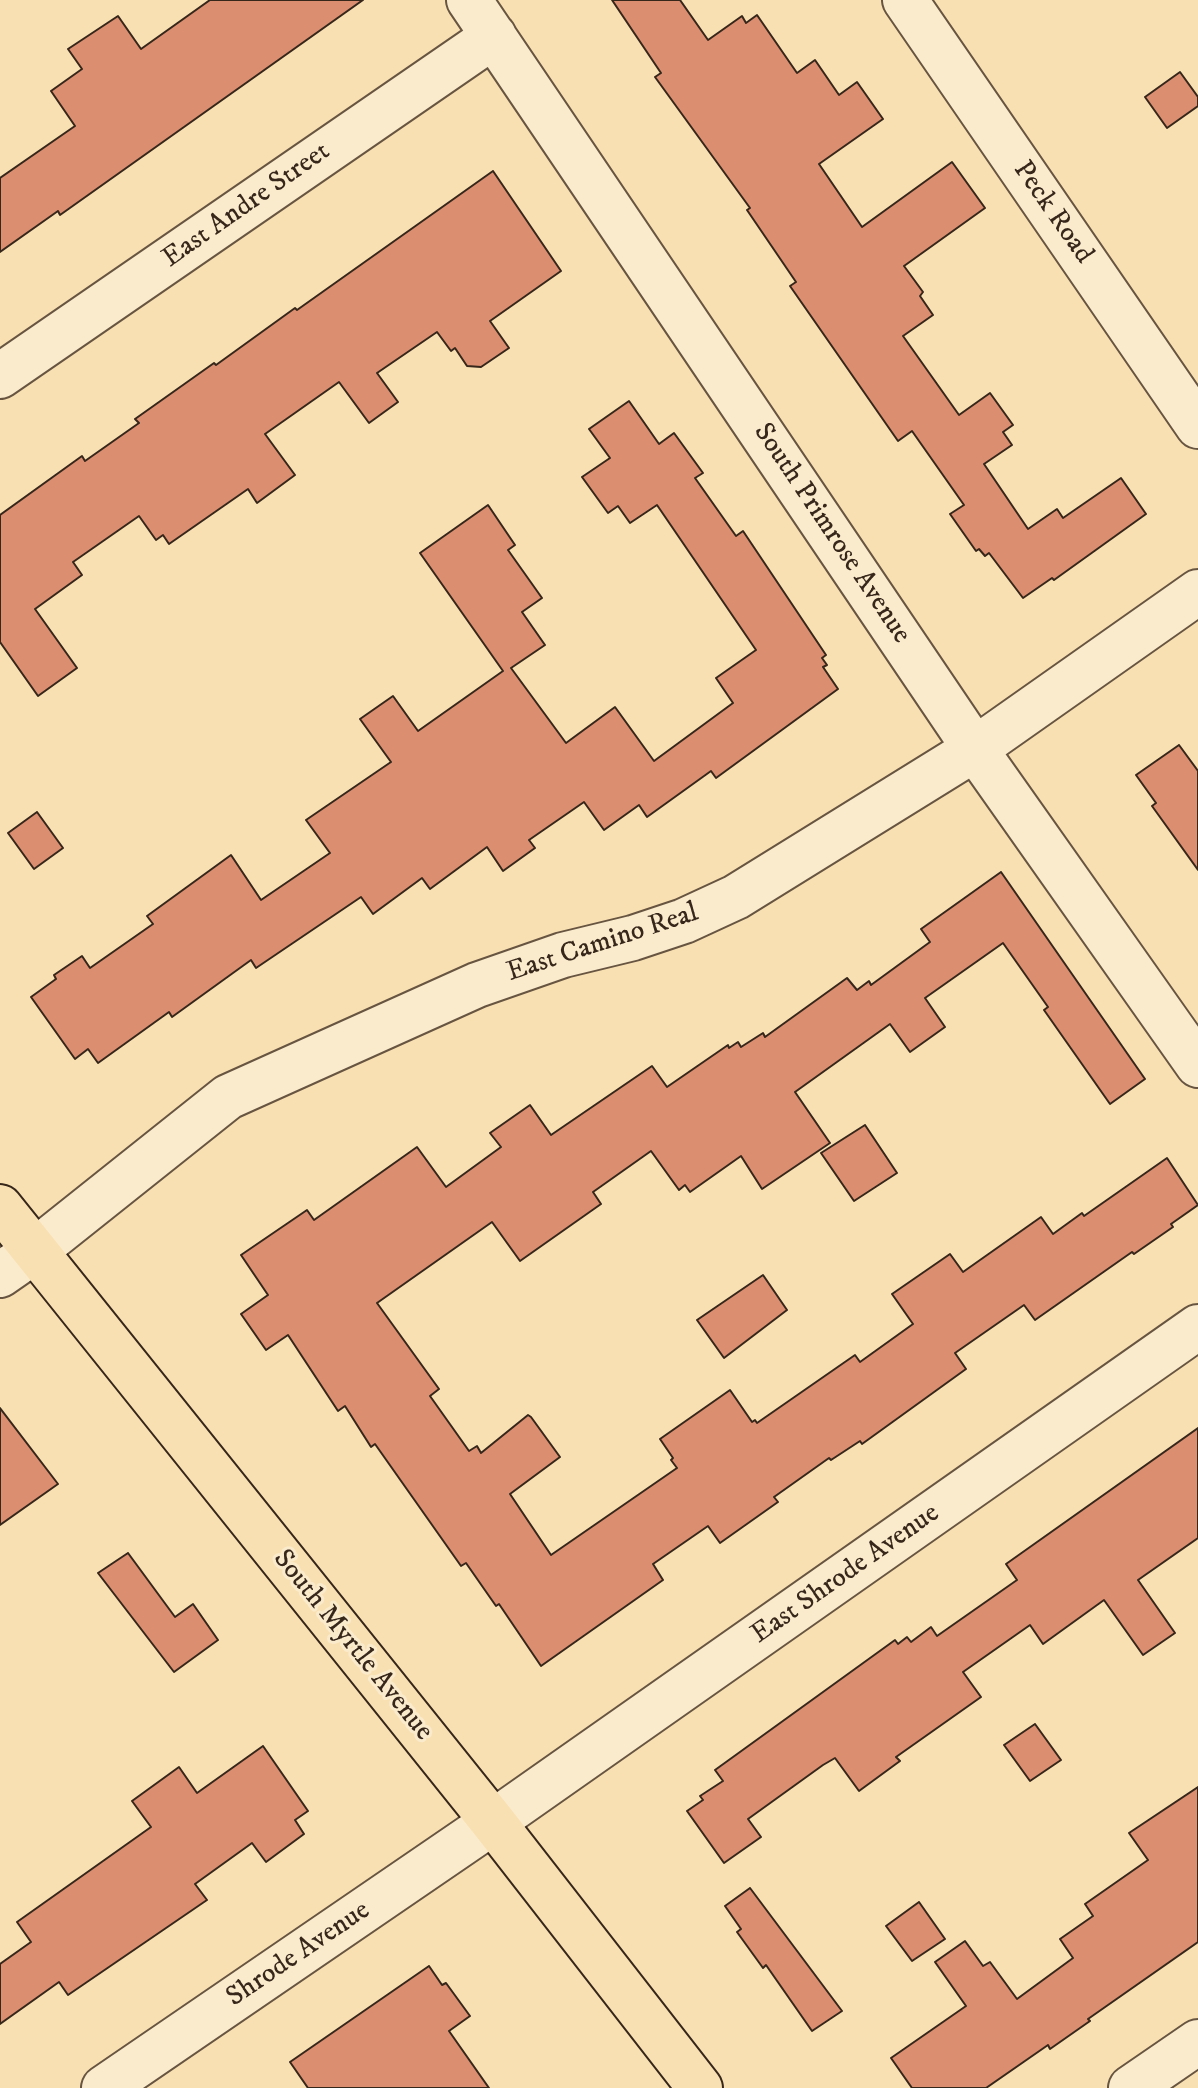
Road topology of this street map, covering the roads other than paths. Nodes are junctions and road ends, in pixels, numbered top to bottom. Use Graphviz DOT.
graph roads {
  1 [pos="469,0"];
  2 [pos="905,0"];
  3 [pos="494,36"];
  4 [pos="0,376"];
  5 [pos="1198,426"];
  6 [pos="1198,592"];
  7 [pos="975,749"];
  8 [pos="1198,1065"];
  9 [pos="0,1207"];
  10 [pos="36,1250"];
  11 [pos="0,1275"];
  12 [pos="1198,1327"];
  13 [pos="493,1822"];
  14 [pos="1198,2042"];
  15 [pos="104,2088"];
  16 [pos="700,2088"];
  17 [pos="1131,2088"];
  1 -- 3 [label="street, South Primrose Avenue"];
  2 -- 5 [label="street, Peck Road"];
  3 -- 4 [label="street, East Andre Street"];
  3 -- 7 [label="street, South Primrose Avenue"];
  6 -- 7 [label="street, East Camino Real"];
  7 -- 8 [label="street, South Primrose Avenue"];
  7 -- 10 [label="street, East Camino Real"];
  9 -- 10 [label="main road, South Myrtle Avenue"];
  10 -- 11 [label="street, East Camino Real"];
  10 -- 13 [label="main road, South Myrtle Avenue"];
  12 -- 13 [label="street, East Shrode Avenue"];
  13 -- 15 [label="street, Shrode Avenue"];
  13 -- 16 [label="main road, South Myrtle Avenue"];
  14 -- 17 [label="street"];
}
